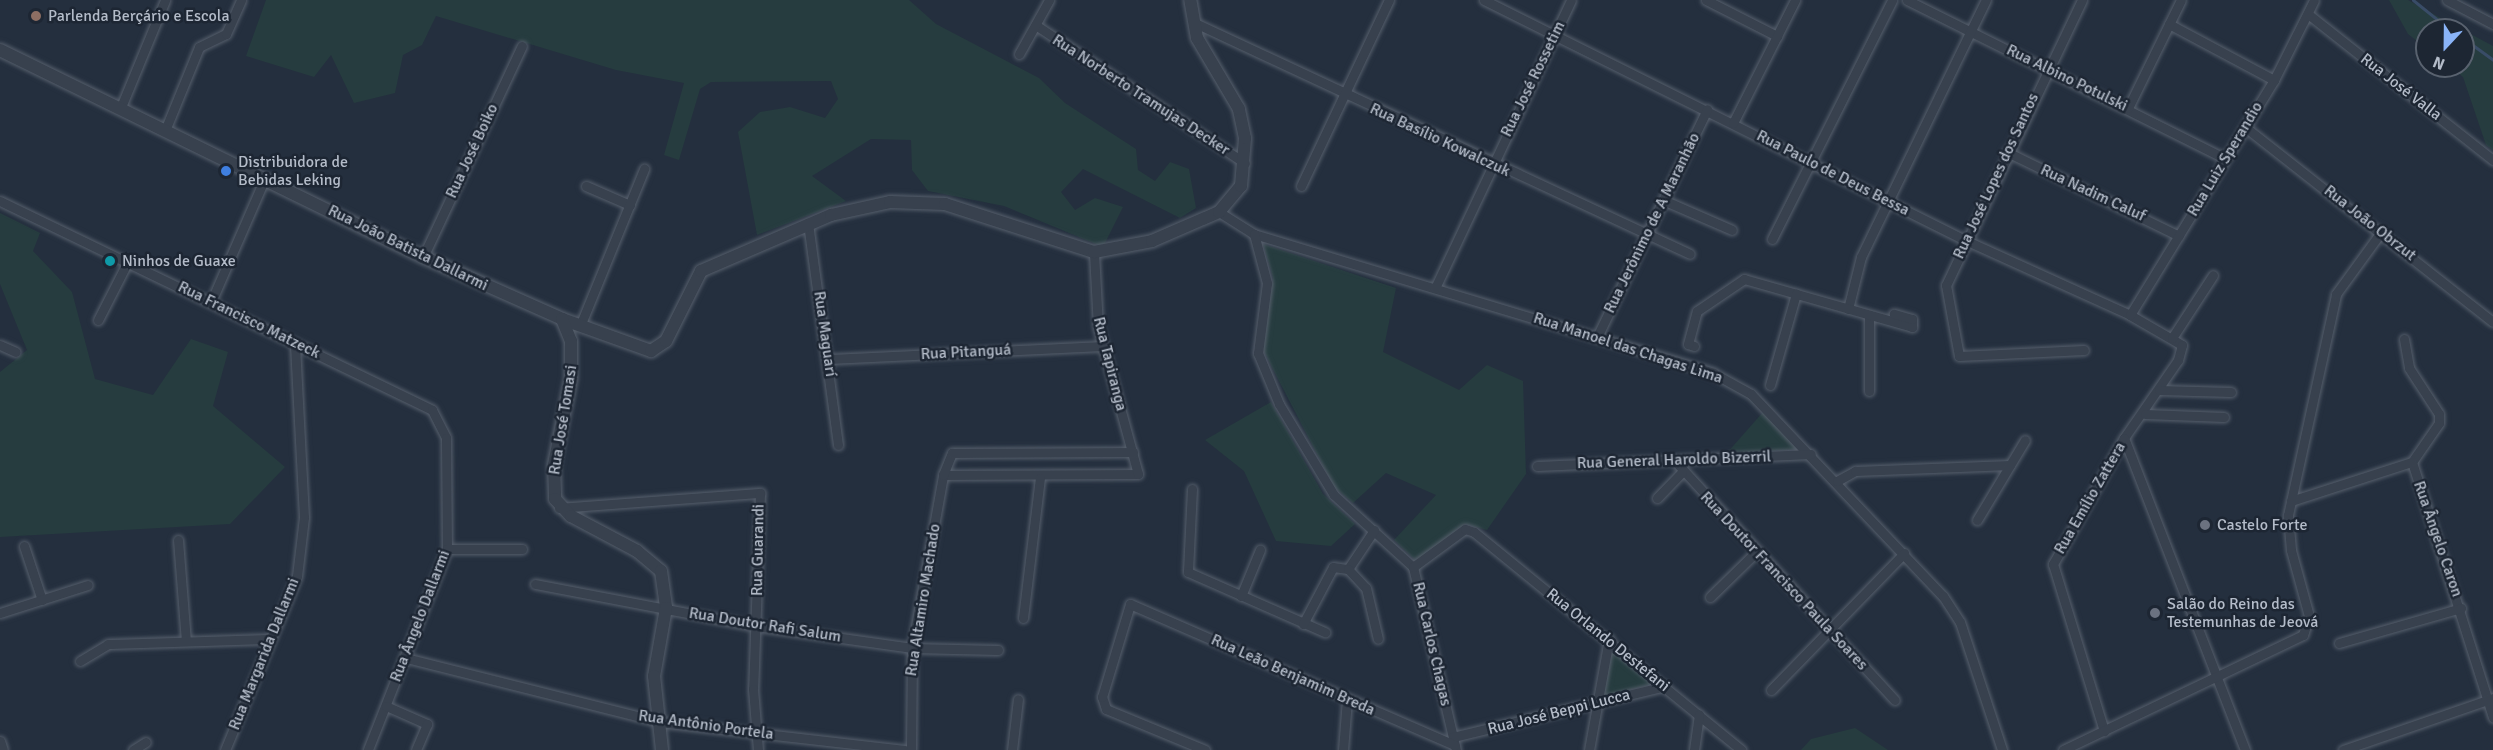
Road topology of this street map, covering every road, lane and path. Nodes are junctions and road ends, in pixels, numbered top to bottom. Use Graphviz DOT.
graph roads {
  1 [pos="165,0"];
  2 [pos="241,0"];
  3 [pos="1049,0"];
  4 [pos="1190,0"];
  5 [pos="1389,0"];
  6 [pos="1484,0"];
  7 [pos="1571,0"];
  8 [pos="1706,0"];
  9 [pos="1795,0"];
  10 [pos="1892,0"];
  11 [pos="1907,0"];
  12 [pos="1986,0"];
  13 [pos="2082,0"];
  14 [pos="2181,0"];
  15 [pos="2314,0"];
  16 [pos="2446,0"];
  17 [pos="2308,14"];
  18 [pos="1193,22"];
  19 [pos="2169,24"];
  20 [pos="2493,24"];
  21 [pos="1037,26"];
  22 [pos="1970,32"];
  23 [pos="1554,34"];
  24 [pos="1777,36"];
  25 [pos="522,46"];
  26 [pos="0,50"];
  27 [pos="1020,54"];
  28 [pos="2048,68"];
  29 [pos="2274,80"];
  30 [pos="1342,93"];
  31 [pos="121,107"];
  32 [pos="2128,108"];
  33 [pos="1707,109"];
  34 [pos="1733,123"];
  35 [pos="2245,127"];
  36 [pos="166,128"];
  37 [pos="2007,152"];
  38 [pos="2226,159"];
  39 [pos="2493,160"];
  40 [pos="1811,162"];
  41 [pos="1245,163"];
  42 [pos="1492,165"];
  43 [pos="644,169"];
  44 [pos="265,178"];
  45 [pos="586,186"];
  46 [pos="1301,186"];
  47 [pos="1663,200"];
  48 [pos="1887,200"];
  49 [pos="0,201"];
  50 [pos="630,205"];
  51 [pos="1219,212"];
  52 [pos="808,223"];
  53 [pos="1732,230"];
  54 [pos="2380,232"];
  55 [pos="1254,234"];
  56 [pos="1646,235"];
  57 [pos="2179,236"];
  58 [pos="1772,239"];
  59 [pos="1965,240"];
  60 [pos="1094,252"];
  61 [pos="1690,254"];
  62 [pos="423,257"];
  63 [pos="128,261"];
  64 [pos="2213,275"];
  65 [pos="1435,288"];
  66 [pos="1796,294"];
  67 [pos="211,302"];
  68 [pos="1848,309"];
  69 [pos="1894,314"];
  70 [pos="1869,315"];
  71 [pos="2130,315"];
  72 [pos="562,319"];
  73 [pos="98,320"];
  74 [pos="2493,322"];
  75 [pos="585,328"];
  76 [pos="1597,337"];
  77 [pos="2172,338"];
  78 [pos="2404,339"];
  79 [pos="571,341"];
  80 [pos="295,343"];
  81 [pos="0,345"];
  82 [pos="2182,345"];
  83 [pos="1104,346"];
  84 [pos="1694,346"];
  85 [pos="2084,350"];
  86 [pos="16,352"];
  87 [pos="829,359"];
  88 [pos="1770,385"];
  89 [pos="2159,390"];
  90 [pos="1869,391"];
  91 [pos="2231,392"];
  92 [pos="432,410"];
  93 [pos="2145,414"];
  94 [pos="2224,417"];
  95 [pos="2124,438"];
  96 [pos="2025,440"];
  97 [pos="838,445"];
  98 [pos="1133,452"];
  99 [pos="1811,454"];
  100 [pos="1674,460"];
  101 [pos="2412,462"];
  102 [pos="2010,465"];
  103 [pos="1537,466"];
  104 [pos="1682,472"];
  105 [pos="943,475"];
  106 [pos="1040,478"];
  107 [pos="1837,481"];
  108 [pos="1191,489"];
  109 [pos="1657,498"];
  110 [pos="2290,501"];
  111 [pos="559,508"];
  112 [pos="1977,520"];
  113 [pos="1374,530"];
  114 [pos="178,540"];
  115 [pos="24,546"];
  116 [pos="447,549"];
  117 [pos="522,549"];
  118 [pos="1260,549"];
  119 [pos="1756,552"];
  120 [pos="1904,553"];
  121 [pos="1413,567"];
  122 [pos="1348,570"];
  123 [pos="535,584"];
  124 [pos="88,585"];
  125 [pos="1241,596"];
  126 [pos="1710,597"];
  127 [pos="42,600"];
  128 [pos="666,608"];
  129 [pos="2461,608"];
  130 [pos="0,613"];
  131 [pos="1023,618"];
  132 [pos="1303,624"];
  133 [pos="756,626"];
  134 [pos="1829,630"];
  135 [pos="1325,633"];
  136 [pos="270,639"];
  137 [pos="1378,639"];
  138 [pos="1609,639"];
  139 [pos="186,641"];
  140 [pos="2338,643"];
  141 [pos="912,648"];
  142 [pos="998,650"];
  143 [pos="406,658"];
  144 [pos="80,661"];
  145 [pos="2217,677"];
  146 [pos="1665,686"];
  147 [pos="1771,690"];
  148 [pos="1018,699"];
  149 [pos="1347,699"];
  150 [pos="2491,699"];
  151 [pos="1896,700"];
  152 [pos="1597,703"];
  153 [pos="386,706"];
  154 [pos="1699,714"];
  155 [pos="2493,717"];
  156 [pos="660,722"];
  157 [pos="2104,731"];
  158 [pos="756,732"];
  159 [pos="0,741"];
  160 [pos="146,742"];
  161 [pos="1455,744"];
  162 [pos="3,750"];
  163 [pos="133,750"];
  164 [pos="225,750"];
  165 [pos="368,750"];
  166 [pos="416,750"];
  167 [pos="662,750"];
  168 [pos="759,750"];
  169 [pos="904,750"];
  170 [pos="910,750"];
  171 [pos="1012,750"];
  172 [pos="1205,750"];
  173 [pos="1343,750"];
  174 [pos="1589,750"];
  175 [pos="1694,750"];
  176 [pos="1741,750"];
  177 [pos="2002,750"];
  178 [pos="2063,750"];
  179 [pos="2245,750"];
  180 [pos="2343,750"];
  1 -- 31 [label="street"];
  2 -- 36 [label="street"];
  3 -- 21 [label="street"];
  4 -- 18 [label="street"];
  5 -- 30 [label="street"];
  6 -- 23 [label="street, Rua Paulo de Deus Bessa"];
  7 -- 23 [label="street, Rua José Rossetim"];
  8 -- 24 [label="street"];
  9 -- 24 [label="street"];
  10 -- 40 [label="street"];
  11 -- 22 [label="street, Rua Albino Potulski"];
  12 -- 22 [label="street"];
  13 -- 28 [label="street, Rua José Lopes dos Santos"];
  14 -- 19 [label="street"];
  15 -- 17 [label="street, Rua Luiz Sperandio"];
  16 -- 20 [label="street"];
  17 -- 29 [label="street, Rua Luiz Sperandio"];
  17 -- 39 [label="street, Rua José Valla"];
  18 -- 30 [label="street, Rua Basílio Kowalczuk"];
  18 -- 41 [label="street"];
  19 -- 29 [label="street"];
  19 -- 32 [label="street"];
  21 -- 27 [label="street"];
  21 -- 41 [label="street, Rua Norberto Tramujas Decker"];
  22 -- 28 [label="street, Rua Albino Potulski"];
  22 -- 48 [label="street"];
  23 -- 33 [label="street, Rua Paulo de Deus Bessa"];
  23 -- 42 [label="street, Rua José Rossetim"];
  24 -- 34 [label="street"];
  25 -- 62 [label="street, Rua José Boiko"];
  26 -- 31 [label="street, Rua João Batista Dallarmi"];
  28 -- 32 [label="street, Rua Albino Potulski"];
  28 -- 37 [label="street, Rua José Lopes dos Santos"];
  29 -- 35 [label="street, Rua Luiz Sperandio"];
  30 -- 42 [label="street, Rua Basílio Kowalczuk"];
  30 -- 46 [label="street"];
  31 -- 36 [label="street, Rua João Batista Dallarmi"];
  32 -- 38 [label="street, Rua Albino Potulski"];
  33 -- 34 [label="street, Rua Paulo de Deus Bessa"];
  33 -- 47 [label="street, Rua Jerônimo de A Maranhão"];
  34 -- 40 [label="street, Rua Paulo de Deus Bessa"];
  35 -- 38 [label="street, Rua Luiz Sperandio"];
  35 -- 54 [label="street, Rua João Obrzut"];
  36 -- 44 [label="street, Rua João Batista Dallarmi"];
  37 -- 57 [label="street, Rua Nadim Caluf"];
  37 -- 59 [label="street, Rua José Lopes dos Santos"];
  38 -- 57 [label="street, Rua Luiz Sperandio"];
  40 -- 48 [label="street, Rua Paulo de Deus Bessa"];
  40 -- 58 [label="street"];
  41 -- 51 [label="street"];
  42 -- 56 [label="street, Rua Basílio Kowalczuk"];
  42 -- 65 [label="street, Rua José Rossetim"];
  43 -- 50 [label="street"];
  44 -- 62 [label="street, Rua João Batista Dallarmi"];
  44 -- 67 [label="street"];
  45 -- 50 [label="street"];
  47 -- 53 [label="street"];
  47 -- 56 [label="street, Rua Jerônimo de A Maranhão"];
  48 -- 59 [label="street, Rua Paulo de Deus Bessa"];
  48 -- 68 [label="street"];
  49 -- 63 [label="street, Rua Francisco Matzeck"];
  50 -- 75 [label="street"];
  51 -- 55 [label="street, Rua Manoel das Chagas Lima"];
  51 -- 60 [label="street"];
  52 -- 60 [label="street"];
  52 -- 75 [label="street, Rua João Batista Dallarmi"];
  52 -- 87 [label="street, Rua Maguarí"];
  54 -- 74 [label="street, Rua João Obrzut"];
  54 -- 110 [label="street"];
  55 -- 65 [label="street, Rua Manoel das Chagas Lima"];
  55 -- 113 [label="street, Rua Carlos Chagas"];
  56 -- 61 [label="street, Rua Basílio Kowalczuk"];
  56 -- 76 [label="street, Rua Jerônimo de A Maranhão"];
  57 -- 71 [label="street, Rua Luiz Sperandio"];
  59 -- 71 [label="street, Rua Paulo de Deus Bessa"];
  59 -- 85 [label="street, Rua José Lopes dos Santos"];
  60 -- 83 [label="street, Rua Tapiranga"];
  62 -- 72 [label="street, Rua João Batista Dallarmi"];
  63 -- 67 [label="street, Rua Francisco Matzeck"];
  63 -- 73 [label="street"];
  64 -- 77 [label="street"];
  65 -- 76 [label="street, Rua Manoel das Chagas Lima"];
  66 -- 68 [label="street"];
  66 -- 84 [label="street"];
  66 -- 88 [label="street"];
  67 -- 80 [label="street, Rua Francisco Matzeck"];
  68 -- 70 [label="street"];
  69 -- 70 [label="street"];
  70 -- 90 [label="street"];
  71 -- 77 [label="street, Rua Paulo de Deus Bessa"];
  72 -- 75 [label="street, Rua João Batista Dallarmi"];
  72 -- 79 [label="street, Rua José Tomasi"];
  75 -- 79 [label="street"];
  76 -- 99 [label="street, Rua Manoel das Chagas Lima"];
  77 -- 82 [label="street, Rua Paulo de Deus Bessa"];
  78 -- 101 [label="street, Rua Ângelo Caron"];
  79 -- 111 [label="street, Rua José Tomasi"];
  80 -- 92 [label="street, Rua Francisco Matzeck"];
  80 -- 136 [label="street, Rua Margarida Dallarmi"];
  81 -- 86 [label="street"];
  82 -- 89 [label="street, Rua Emílio Zattera"];
  83 -- 87 [label="street, Rua Pitanguá"];
  83 -- 98 [label="street, Rua Tapiranga"];
  87 -- 97 [label="street, Rua Maguarí"];
  89 -- 91 [label="street"];
  89 -- 93 [label="street, Rua Emílio Zattera"];
  92 -- 116 [label="street, Rua Ângelo Dallarmi"];
  93 -- 94 [label="street"];
  93 -- 95 [label="street, Rua Emílio Zattera"];
  95 -- 145 [label="street"];
  95 -- 157 [label="street, Rua Emílio Zattera"];
  96 -- 102 [label="street"];
  98 -- 105 [label="street, Rua Altamiro Machado"];
  98 -- 106 [label="street, Rua Tapiranga"];
  99 -- 100 [label="street, Rua General Haroldo Bizerril"];
  99 -- 107 [label="street, Rua Manoel das Chagas Lima"];
  100 -- 103 [label="street, Rua General Haroldo Bizerril"];
  100 -- 104 [label="street, Rua Doutor Francisco Paula Soares"];
  101 -- 110 [label="street"];
  101 -- 129 [label="street, Rua Ângelo Caron"];
  102 -- 107 [label="street"];
  102 -- 112 [label="street"];
  104 -- 109 [label="street"];
  104 -- 119 [label="street, Rua Doutor Francisco Paula Soares"];
  105 -- 106 [label="street"];
  105 -- 141 [label="street, Rua Altamiro Machado"];
  106 -- 131 [label="street"];
  107 -- 120 [label="street, Rua Manoel das Chagas Lima"];
  108 -- 125 [label="street"];
  110 -- 145 [label="street"];
  111 -- 128 [label="street"];
  111 -- 133 [label="street, Rua Guarandi"];
  113 -- 121 [label="street, Rua Carlos Chagas"];
  113 -- 122 [label="street"];
  114 -- 139 [label="street"];
  115 -- 127 [label="street"];
  116 -- 117 [label="street"];
  116 -- 143 [label="street, Rua Ângelo Dallarmi"];
  118 -- 125 [label="street"];
  119 -- 126 [label="street"];
  119 -- 134 [label="street, Rua Doutor Francisco Paula Soares"];
  120 -- 134 [label="street"];
  120 -- 177 [label="street, Rua Manoel das Chagas Lima"];
  121 -- 138 [label="street, Rua Orlando Destefani"];
  121 -- 161 [label="street, Rua Carlos Chagas"];
  122 -- 132 [label="street"];
  122 -- 137 [label="street"];
  123 -- 128 [label="street, Rua Doutor Rafi Salum"];
  124 -- 127 [label="street"];
  125 -- 132 [label="street"];
  127 -- 130 [label="street"];
  128 -- 133 [label="street, Rua Doutor Rafi Salum"];
  128 -- 156 [label="street"];
  129 -- 140 [label="street"];
  129 -- 150 [label="street, Rua Ângelo Caron"];
  132 -- 135 [label="street"];
  133 -- 141 [label="street, Rua Doutor Rafi Salum"];
  133 -- 158 [label="street, Rua Guarandi"];
  134 -- 147 [label="street"];
  134 -- 151 [label="street, Rua Doutor Francisco Paula Soares"];
  136 -- 139 [label="street"];
  136 -- 164 [label="street, Rua Margarida Dallarmi"];
  138 -- 146 [label="street, Rua Orlando Destefani"];
  138 -- 152 [label="street"];
  139 -- 144 [label="street"];
  141 -- 142 [label="street, Rua Doutor Rafi Salum"];
  141 -- 170 [label="street, Rua Altamiro Machado"];
  143 -- 153 [label="street, Rua Ângelo Dallarmi"];
  143 -- 156 [label="street, Rua Antônio Portela"];
  145 -- 157 [label="street"];
  145 -- 179 [label="street"];
  146 -- 152 [label="street, Rua José Beppi Lucca"];
  146 -- 154 [label="street, Rua Orlando Destefani"];
  148 -- 171 [label="street"];
  149 -- 161 [label="street, Rua Leão Benjamim Breda"];
  149 -- 172 [label="street, Rua Leão Benjamim Breda"];
  149 -- 173 [label="street"];
  150 -- 155 [label="street, Rua Ângelo Caron"];
  150 -- 180 [label="street"];
  152 -- 161 [label="street, Rua José Beppi Lucca"];
  152 -- 174 [label="street"];
  153 -- 165 [label="street, Rua Ângelo Dallarmi"];
  153 -- 166 [label="street"];
  154 -- 175 [label="street"];
  154 -- 176 [label="street, Rua Orlando Destefani"];
  156 -- 158 [label="street, Rua Antônio Portela"];
  156 -- 167 [label="street"];
  157 -- 178 [label="street"];
  158 -- 168 [label="street, Rua Guarandi"];
  158 -- 169 [label="street, Rua Antônio Portela"];
  159 -- 162 [label="street"];
  160 -- 163 [label="street"];
}
